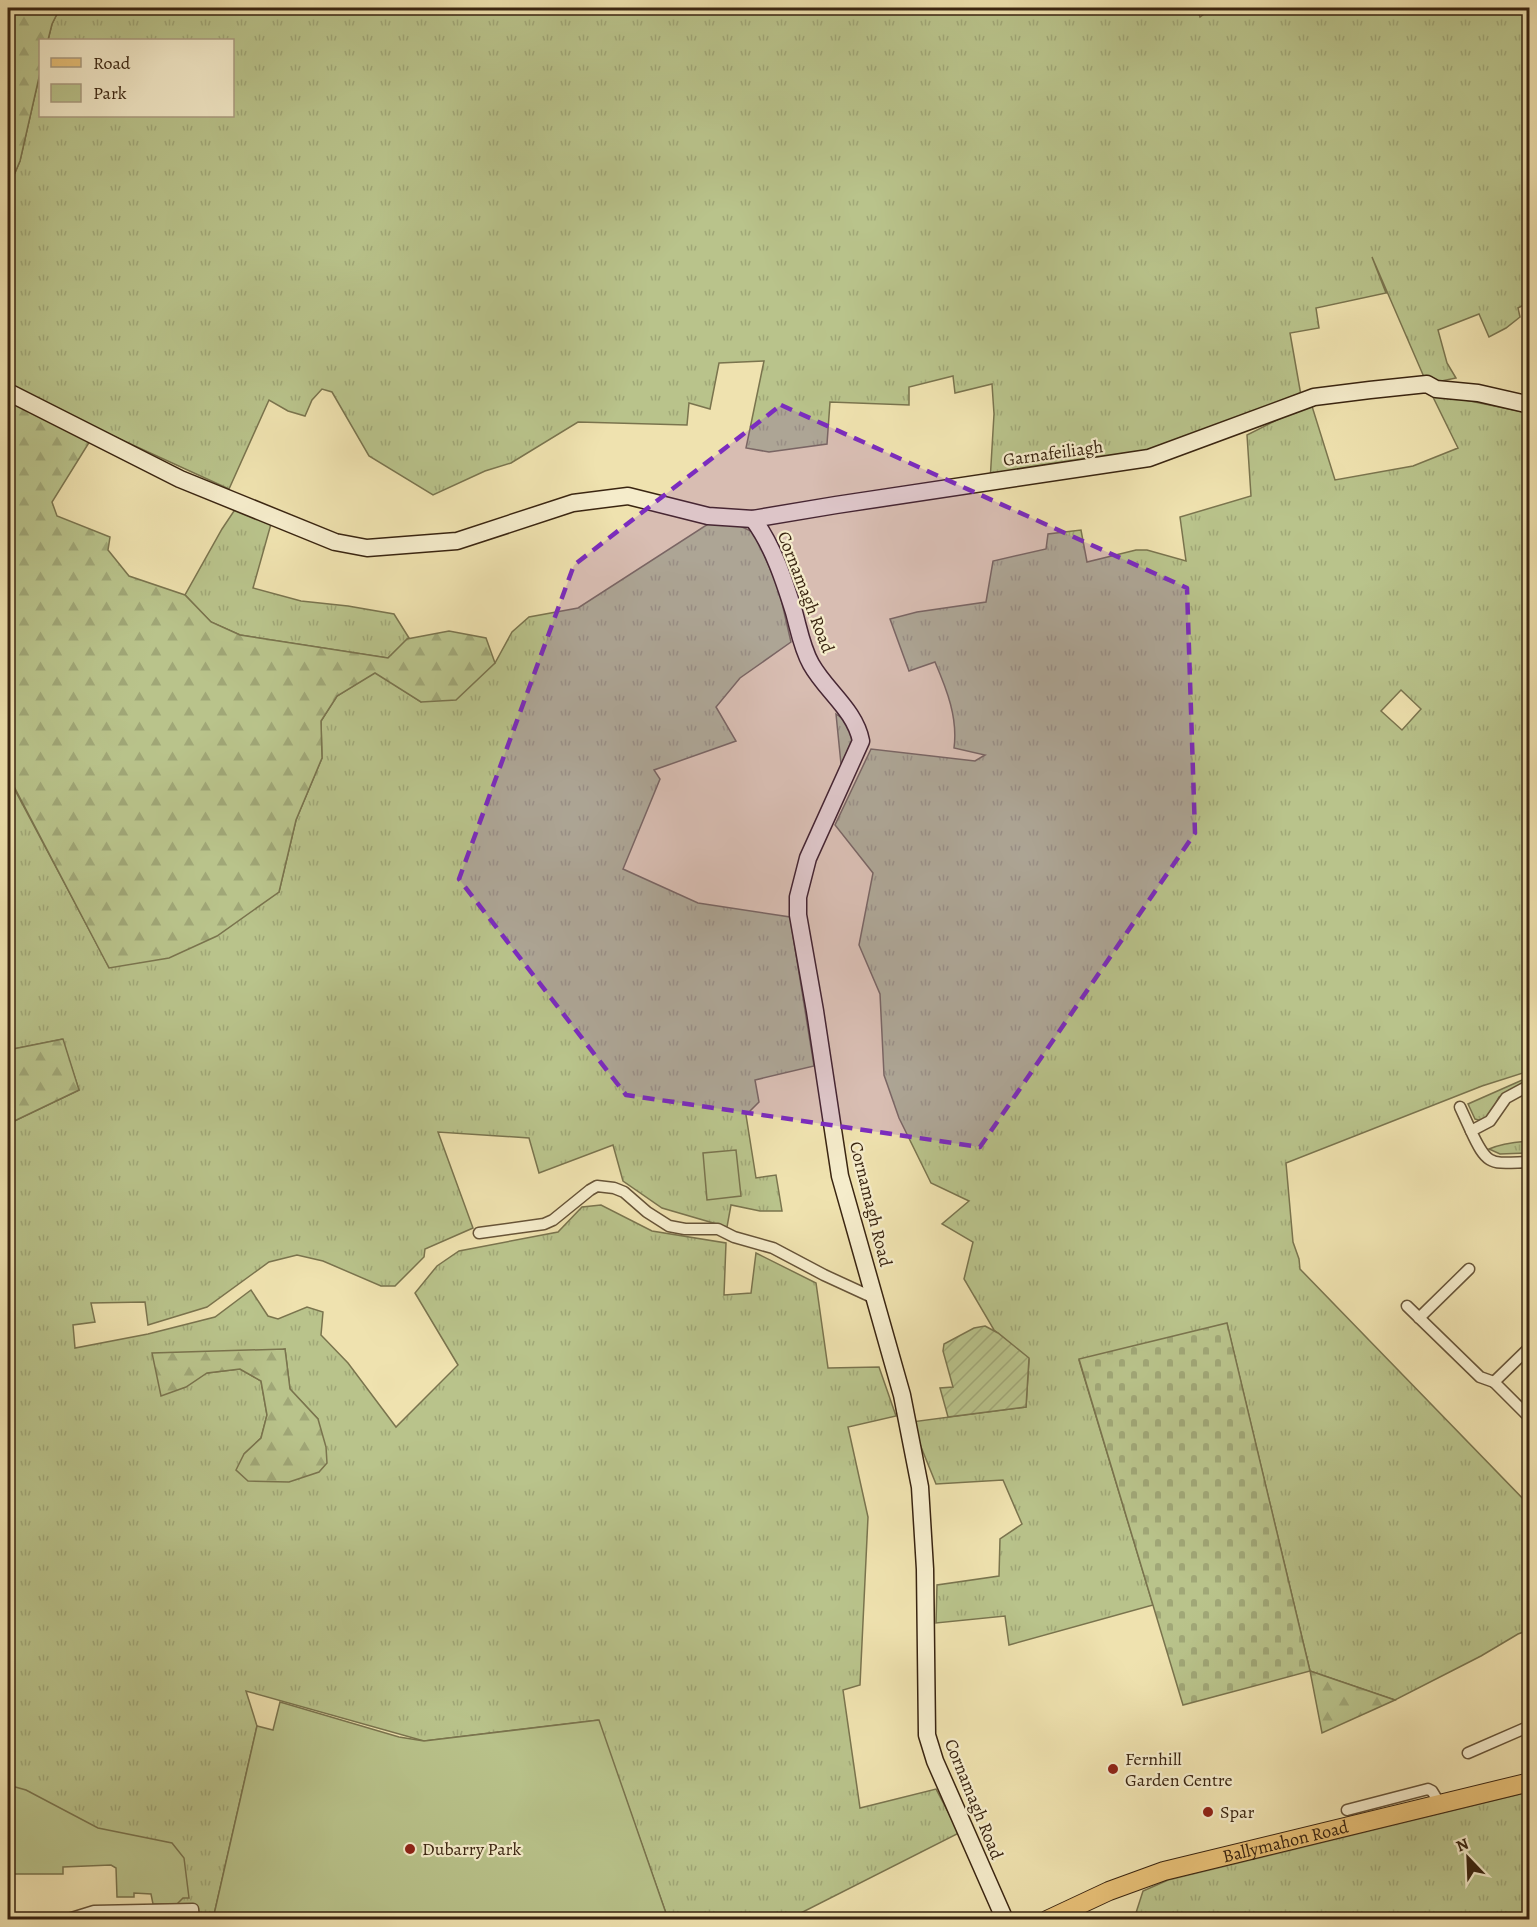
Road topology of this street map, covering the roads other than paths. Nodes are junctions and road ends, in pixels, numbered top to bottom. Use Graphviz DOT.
graph roads {
  1 [pos="8,392"];
  2 [pos="1530,405"];
  3 [pos="753,519"];
  4 [pos="1530,1085"];
  5 [pos="1460,1107"];
  6 [pos="1471,1131"];
  7 [pos="1530,1162"];
  8 [pos="479,1233"];
  9 [pos="1469,1269"];
  10 [pos="874,1298"];
  11 [pos="1407,1306"];
  12 [pos="1419,1318"];
  13 [pos="1530,1347"];
  14 [pos="1494,1382"];
  15 [pos="1530,1418"];
  16 [pos="1530,1726"];
  17 [pos="1468,1753"];
  18 [pos="1530,1782"];
  19 [pos="1440,1804"];
  20 [pos="1347,1810"];
  21 [pos="111,1915"];
  22 [pos="65,1920"];
  23 [pos="194,1920"];
  24 [pos="1005,1920"];
  25 [pos="1047,1920"];
  1 -- 3 [label="street, Garnafeiliagh"];
  2 -- 3 [label="street, Garnafeiliagh"];
  3 -- 10 [label="street, Cornamagh Road"];
  4 -- 6 [label="street"];
  5 -- 6 [label="street"];
  6 -- 7 [label="street"];
  8 -- 10 [label="street"];
  9 -- 12 [label="street"];
  10 -- 24 [label="street, Cornamagh Road"];
  11 -- 12 [label="street"];
  12 -- 14 [label="street"];
  13 -- 14 [label="street"];
  14 -- 15 [label="street"];
  16 -- 17 [label="street"];
  18 -- 19 [label="main road, Ballymahon Road"];
  19 -- 20 [label="street"];
  19 -- 25 [label="main road, Ballymahon Road"];
  21 -- 22 [label="street"];
  21 -- 23 [label="street"];
}
